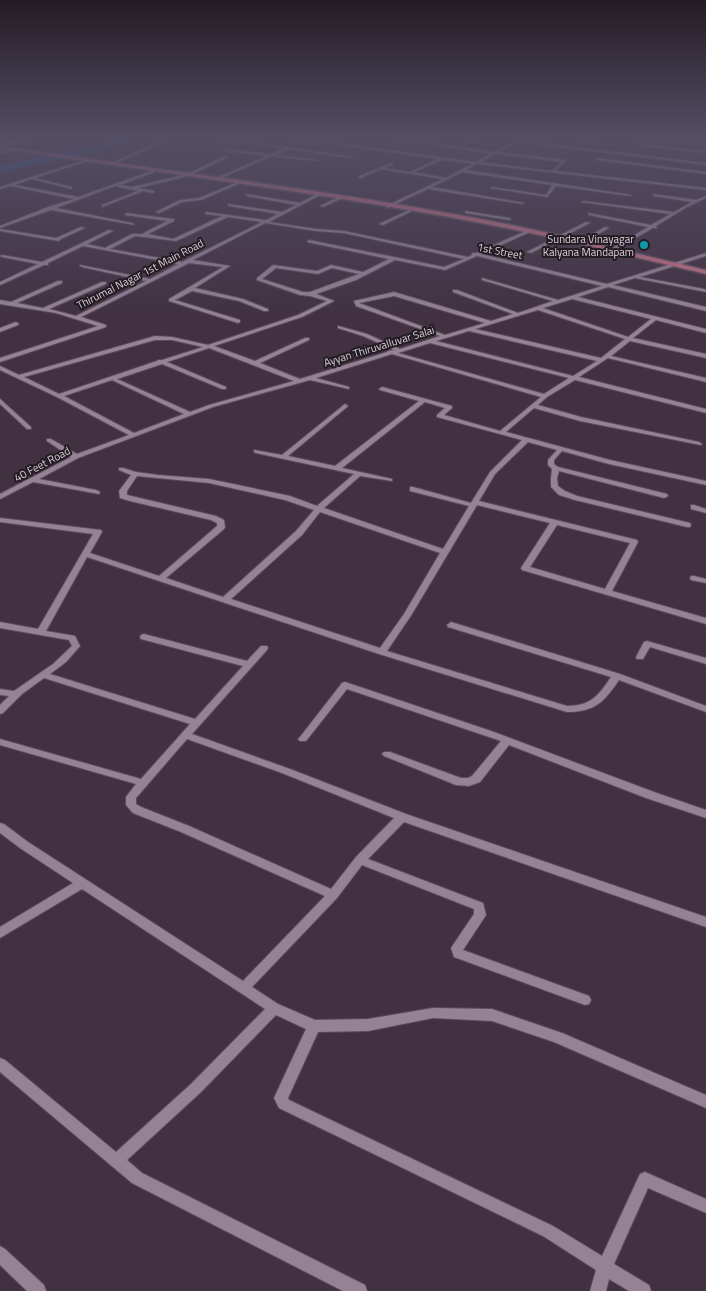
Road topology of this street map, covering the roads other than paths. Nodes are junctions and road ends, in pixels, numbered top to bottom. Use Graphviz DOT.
graph roads {
  1 [pos="72,197"];
  2 [pos="125,197"];
  3 [pos="204,197"];
  4 [pos="260,197"];
  5 [pos="314,197"];
  6 [pos="336,197"];
  7 [pos="408,197"];
  8 [pos="490,197"];
  9 [pos="670,197"];
  10 [pos="704,197"];
  11 [pos="76,198"];
  12 [pos="340,198"];
  13 [pos="698,201"];
  14 [pos="522,202"];
  15 [pos="583,202"];
  16 [pos="706,202"];
  17 [pos="300,204"];
  18 [pos="229,205"];
  19 [pos="103,206"];
  20 [pos="322,206"];
  21 [pos="387,207"];
  22 [pos="48,208"];
  23 [pos="410,211"];
  24 [pos="158,212"];
  25 [pos="466,212"];
  26 [pos="206,213"];
  27 [pos="281,213"];
  28 [pos="676,213"];
  29 [pos="126,214"];
  30 [pos="481,214"];
  31 [pos="589,214"];
  32 [pos="227,216"];
  33 [pos="510,219"];
  34 [pos="471,220"];
  35 [pos="0,221"];
  36 [pos="265,222"];
  37 [pos="10,223"];
  38 [pos="588,223"];
  39 [pos="132,224"];
  40 [pos="380,224"];
  41 [pos="655,226"];
  42 [pos="83,228"];
  43 [pos="607,228"];
  44 [pos="0,229"];
  45 [pos="111,231"];
  46 [pos="528,231"];
  47 [pos="143,235"];
  48 [pos="559,238"];
  49 [pos="309,241"];
  50 [pos="579,243"];
  51 [pos="84,245"];
  52 [pos="106,249"];
  53 [pos="613,250"];
  54 [pos="529,252"];
  55 [pos="474,254"];
  56 [pos="706,254"];
  57 [pos="2,256"];
  58 [pos="467,258"];
  59 [pos="393,259"];
  60 [pos="185,262"];
  61 [pos="46,264"];
  62 [pos="671,264"];
  63 [pos="82,266"];
  64 [pos="706,272"];
  65 [pos="364,274"];
  66 [pos="632,277"];
  67 [pos="484,279"];
  68 [pos="149,280"];
  69 [pos="60,282"];
  70 [pos="104,283"];
  71 [pos="0,284"];
  72 [pos="605,286"];
  73 [pos="191,289"];
  74 [pos="455,291"];
  75 [pos="704,291"];
  76 [pos="311,294"];
  77 [pos="572,297"];
  78 [pos="557,301"];
  79 [pos="0,302"];
  80 [pos="11,304"];
  81 [pos="538,308"];
  82 [pos="43,310"];
  83 [pos="266,310"];
  84 [pos="706,310"];
  85 [pos="517,314"];
  86 [pos="76,318"];
  87 [pos="654,319"];
  88 [pos="238,321"];
  89 [pos="489,322"];
  90 [pos="16,324"];
  91 [pos="340,327"];
  92 [pos="465,329"];
  93 [pos="0,330"];
  94 [pos="706,331"];
  95 [pos="444,336"];
  96 [pos="307,339"];
  97 [pos="629,339"];
  98 [pos="429,341"];
  99 [pos="204,346"];
  100 [pos="398,350"];
  101 [pos="390,352"];
  102 [pos="706,356"];
  103 [pos="604,358"];
  104 [pos="0,360"];
  105 [pos="160,361"];
  106 [pos="254,364"];
  107 [pos="0,368"];
  108 [pos="19,377"];
  109 [pos="111,378"];
  110 [pos="310,378"];
  111 [pos="575,379"];
  112 [pos="706,380"];
  113 [pos="300,381"];
  114 [pos="224,388"];
  115 [pos="347,388"];
  116 [pos="382,389"];
  117 [pos="59,396"];
  118 [pos="546,396"];
  119 [pos="424,400"];
  120 [pos="0,401"];
  121 [pos="345,406"];
  122 [pos="533,406"];
  123 [pos="706,411"];
  124 [pos="189,414"];
  125 [pos="28,428"];
  126 [pos="501,433"];
  127 [pos="132,434"];
  128 [pos="49,440"];
  129 [pos="526,440"];
  130 [pos="700,444"];
  131 [pos="94,449"];
  132 [pos="561,449"];
  133 [pos="256,451"];
  134 [pos="76,457"];
  135 [pos="283,457"];
  136 [pos="337,468"];
  137 [pos="556,468"];
  138 [pos="121,469"];
  139 [pos="359,473"];
  140 [pos="135,474"];
  141 [pos="33,480"];
  142 [pos="390,480"];
  143 [pos="706,483"];
  144 [pos="413,489"];
  145 [pos="96,492"];
  146 [pos="2,494"];
  147 [pos="664,496"];
  148 [pos="473,504"];
  149 [pos="694,507"];
  150 [pos="317,510"];
  151 [pos="706,510"];
  152 [pos="0,520"];
  153 [pos="554,523"];
  154 [pos="687,525"];
  155 [pos="444,552"];
  156 [pos="85,554"];
  157 [pos="161,578"];
  158 [pos="694,578"];
  159 [pos="706,581"];
  160 [pos="607,592"];
  161 [pos="226,600"];
  162 [pos="706,620"];
  163 [pos="0,625"];
  164 [pos="451,625"];
  165 [pos="41,632"];
  166 [pos="144,637"];
  167 [pos="264,648"];
  168 [pos="382,652"];
  169 [pos="640,657"];
  170 [pos="706,661"];
  171 [pos="248,664"];
  172 [pos="44,675"];
  173 [pos="617,676"];
  174 [pos="0,692"];
  175 [pos="17,694"];
  176 [pos="706,709"];
  177 [pos="0,711"];
  178 [pos="196,723"];
  179 [pos="185,735"];
  180 [pos="303,739"];
  181 [pos="507,740"];
  182 [pos="0,742"];
  183 [pos="388,754"];
  184 [pos="144,783"];
  185 [pos="706,814"];
  186 [pos="402,817"];
  187 [pos="0,827"];
  188 [pos="360,860"];
  189 [pos="82,883"];
  190 [pos="333,895"];
  191 [pos="706,922"];
  192 [pos="0,933"];
  193 [pos="244,988"];
  194 [pos="585,1000"];
  195 [pos="274,1008"];
  196 [pos="314,1026"];
  197 [pos="0,1064"];
  198 [pos="706,1102"];
  199 [pos="116,1161"];
  200 [pos="706,1206"];
  201 [pos="0,1254"];
  202 [pos="605,1267"];
  203 [pos="38,1291"];
  204 [pos="359,1291"];
  205 [pos="598,1291"];
  206 [pos="643,1291"];
  1 -- 11 [label="street"];
  2 -- 19 [label="street"];
  3 -- 24 [label="street"];
  4 -- 17 [label="street"];
  5 -- 17 [label="street, Thirumal Nagar 1st Main Road"];
  6 -- 12 [label="main road"];
  7 -- 21 [label="street"];
  8 -- 14 [label="street"];
  9 -- 13 [label="street"];
  10 -- 13 [label="street"];
  11 -- 22 [label="street"];
  12 -- 20 [label="street"];
  12 -- 21 [label="main road"];
  13 -- 16 [label="street"];
  13 -- 28 [label="street"];
  15 -- 28 [label="street"];
  17 -- 27 [label="street, Thirumal Nagar 1st Main Road"];
  18 -- 27 [label="street"];
  21 -- 23 [label="main road"];
  22 -- 37 [label="street"];
  22 -- 39 [label="street"];
  23 -- 34 [label="main road"];
  23 -- 40 [label="street"];
  25 -- 30 [label="street"];
  26 -- 32 [label="street"];
  27 -- 36 [label="street, Thirumal Nagar 1st Main Road"];
  28 -- 41 [label="street"];
  29 -- 47 [label="street"];
  30 -- 33 [label="street"];
  30 -- 34 [label="street"];
  31 -- 41 [label="street"];
  32 -- 36 [label="street"];
  32 -- 47 [label="street"];
  34 -- 46 [label="main road"];
  35 -- 37 [label="street"];
  36 -- 58 [label="street"];
  36 -- 60 [label="street, Thirumal Nagar 1st Main Road"];
  37 -- 44 [label="street"];
  38 -- 48 [label="street"];
  41 -- 53 [label="street"];
  42 -- 44 [label="street"];
  43 -- 50 [label="street"];
  45 -- 51 [label="street"];
  46 -- 48 [label="main road"];
  46 -- 55 [label="street"];
  47 -- 52 [label="street"];
  48 -- 50 [label="main road"];
  48 -- 54 [label="street"];
  49 -- 59 [label="street, 1st Street"];
  50 -- 53 [label="main road"];
  51 -- 52 [label="street"];
  51 -- 61 [label="street"];
  52 -- 60 [label="street"];
  53 -- 62 [label="main road"];
  55 -- 58 [label="street, 1st Street"];
  55 -- 72 [label="street, 1st Street"];
  56 -- 62 [label="street, Ayyan Thiruvalluvar Salai"];
  57 -- 61 [label="street"];
  58 -- 59 [label="street, 1st Street"];
  59 -- 65 [label="street"];
  60 -- 68 [label="street, Thirumal Nagar 1st Main Road"];
  60 -- 73 [label="street"];
  61 -- 71 [label="street"];
  62 -- 64 [label="main road"];
  62 -- 66 [label="street, Ayyan Thiruvalluvar Salai"];
  63 -- 68 [label="street"];
  65 -- 76 [label="street"];
  65 -- 76 [label="street"];
  66 -- 72 [label="street, Ayyan Thiruvalluvar Salai"];
  66 -- 75 [label="street"];
  67 -- 78 [label="street"];
  68 -- 86 [label="street, Thirumal Nagar 1st Main Road"];
  69 -- 80 [label="street"];
  70 -- 82 [label="street"];
  72 -- 77 [label="street, Ayyan Thiruvalluvar Salai"];
  72 -- 84 [label="street, 1st Street"];
  73 -- 83 [label="street"];
  73 -- 88 [label="street"];
  74 -- 85 [label="street"];
  76 -- 99 [label="street"];
  77 -- 78 [label="street, Ayyan Thiruvalluvar Salai"];
  77 -- 87 [label="street"];
  78 -- 81 [label="street, Ayyan Thiruvalluvar Salai"];
  79 -- 80 [label="street"];
  80 -- 82 [label="street"];
  81 -- 85 [label="street, Ayyan Thiruvalluvar Salai"];
  81 -- 97 [label="street"];
  82 -- 86 [label="street"];
  85 -- 89 [label="street, Ayyan Thiruvalluvar Salai"];
  86 -- 104 [label="street"];
  87 -- 94 [label="street"];
  87 -- 97 [label="street"];
  89 -- 92 [label="street, Ayyan Thiruvalluvar Salai"];
  89 -- 95 [label="street"];
  90 -- 93 [label="street"];
  91 -- 100 [label="street"];
  92 -- 95 [label="street, Ayyan Thiruvalluvar Salai"];
  92 -- 103 [label="street"];
  95 -- 98 [label="street, Ayyan Thiruvalluvar Salai"];
  96 -- 106 [label="street"];
  97 -- 102 [label="street"];
  97 -- 103 [label="street"];
  98 -- 100 [label="street, Ayyan Thiruvalluvar Salai"];
  98 -- 111 [label="street"];
  99 -- 105 [label="street"];
  99 -- 106 [label="street"];
  99 -- 108 [label="street"];
  100 -- 101 [label="street, Ayyan Thiruvalluvar Salai"];
  101 -- 110 [label="street, Ayyan Thiruvalluvar Salai"];
  101 -- 118 [label="street"];
  103 -- 111 [label="street"];
  103 -- 112 [label="street"];
  105 -- 109 [label="street"];
  105 -- 114 [label="street"];
  106 -- 113 [label="street"];
  107 -- 108 [label="street"];
  108 -- 117 [label="street"];
  109 -- 117 [label="street"];
  109 -- 124 [label="street"];
  110 -- 113 [label="street, Ayyan Thiruvalluvar Salai"];
  110 -- 115 [label="street"];
  111 -- 118 [label="street"];
  111 -- 123 [label="street"];
  113 -- 124 [label="street, Ayyan Thiruvalluvar Salai"];
  116 -- 119 [label="street"];
  117 -- 127 [label="street"];
  118 -- 122 [label="street"];
  119 -- 126 [label="street"];
  119 -- 136 [label="street"];
  120 -- 125 [label="street"];
  121 -- 135 [label="street"];
  122 -- 126 [label="street"];
  122 -- 130 [label="street"];
  124 -- 127 [label="street, Ayyan Thiruvalluvar Salai"];
  126 -- 129 [label="street"];
  127 -- 131 [label="street, Ayyan Thiruvalluvar Salai"];
  128 -- 134 [label="street"];
  129 -- 132 [label="street"];
  129 -- 148 [label="street"];
  131 -- 134 [label="street, 40 Feet Road"];
  132 -- 137 [label="street"];
  132 -- 143 [label="street"];
  133 -- 135 [label="street"];
  134 -- 141 [label="street, 40 Feet Road"];
  135 -- 136 [label="street"];
  136 -- 139 [label="street"];
  137 -- 147 [label="street"];
  137 -- 154 [label="street"];
  138 -- 140 [label="street"];
  139 -- 142 [label="street"];
  139 -- 150 [label="street"];
  140 -- 150 [label="street"];
  140 -- 157 [label="street"];
  141 -- 145 [label="street"];
  141 -- 146 [label="street, 40 Feet Road"];
  144 -- 148 [label="street"];
  148 -- 153 [label="street"];
  148 -- 155 [label="street"];
  149 -- 151 [label="street"];
  150 -- 155 [label="street"];
  150 -- 161 [label="street"];
  152 -- 156 [label="street"];
  153 -- 160 [label="street"];
  153 -- 160 [label="street"];
  155 -- 168 [label="street"];
  156 -- 157 [label="street"];
  156 -- 165 [label="street"];
  157 -- 161 [label="street"];
  158 -- 159 [label="street"];
  160 -- 162 [label="street"];
  161 -- 168 [label="street"];
  163 -- 165 [label="street"];
  164 -- 173 [label="street"];
  165 -- 172 [label="street"];
  166 -- 171 [label="street"];
  167 -- 171 [label="street"];
  168 -- 173 [label="street"];
  169 -- 170 [label="street"];
  171 -- 178 [label="street"];
  172 -- 175 [label="street"];
  172 -- 178 [label="street"];
  173 -- 176 [label="street"];
  174 -- 175 [label="street"];
  175 -- 177 [label="street"];
  178 -- 179 [label="street"];
  179 -- 184 [label="street"];
  179 -- 186 [label="street"];
  180 -- 181 [label="street"];
  181 -- 183 [label="street"];
  181 -- 185 [label="street"];
  182 -- 184 [label="street"];
  184 -- 190 [label="street"];
  186 -- 188 [label="street"];
  186 -- 191 [label="street"];
  187 -- 189 [label="street"];
  188 -- 190 [label="street"];
  188 -- 194 [label="street"];
  189 -- 192 [label="street"];
  189 -- 193 [label="street"];
  190 -- 193 [label="street"];
  193 -- 195 [label="street"];
  195 -- 196 [label="street"];
  195 -- 199 [label="street"];
  196 -- 198 [label="street"];
  196 -- 202 [label="street"];
  197 -- 199 [label="street"];
  199 -- 204 [label="street"];
  200 -- 202 [label="street"];
  201 -- 203 [label="street"];
  202 -- 205 [label="street"];
  202 -- 206 [label="street"];
}
